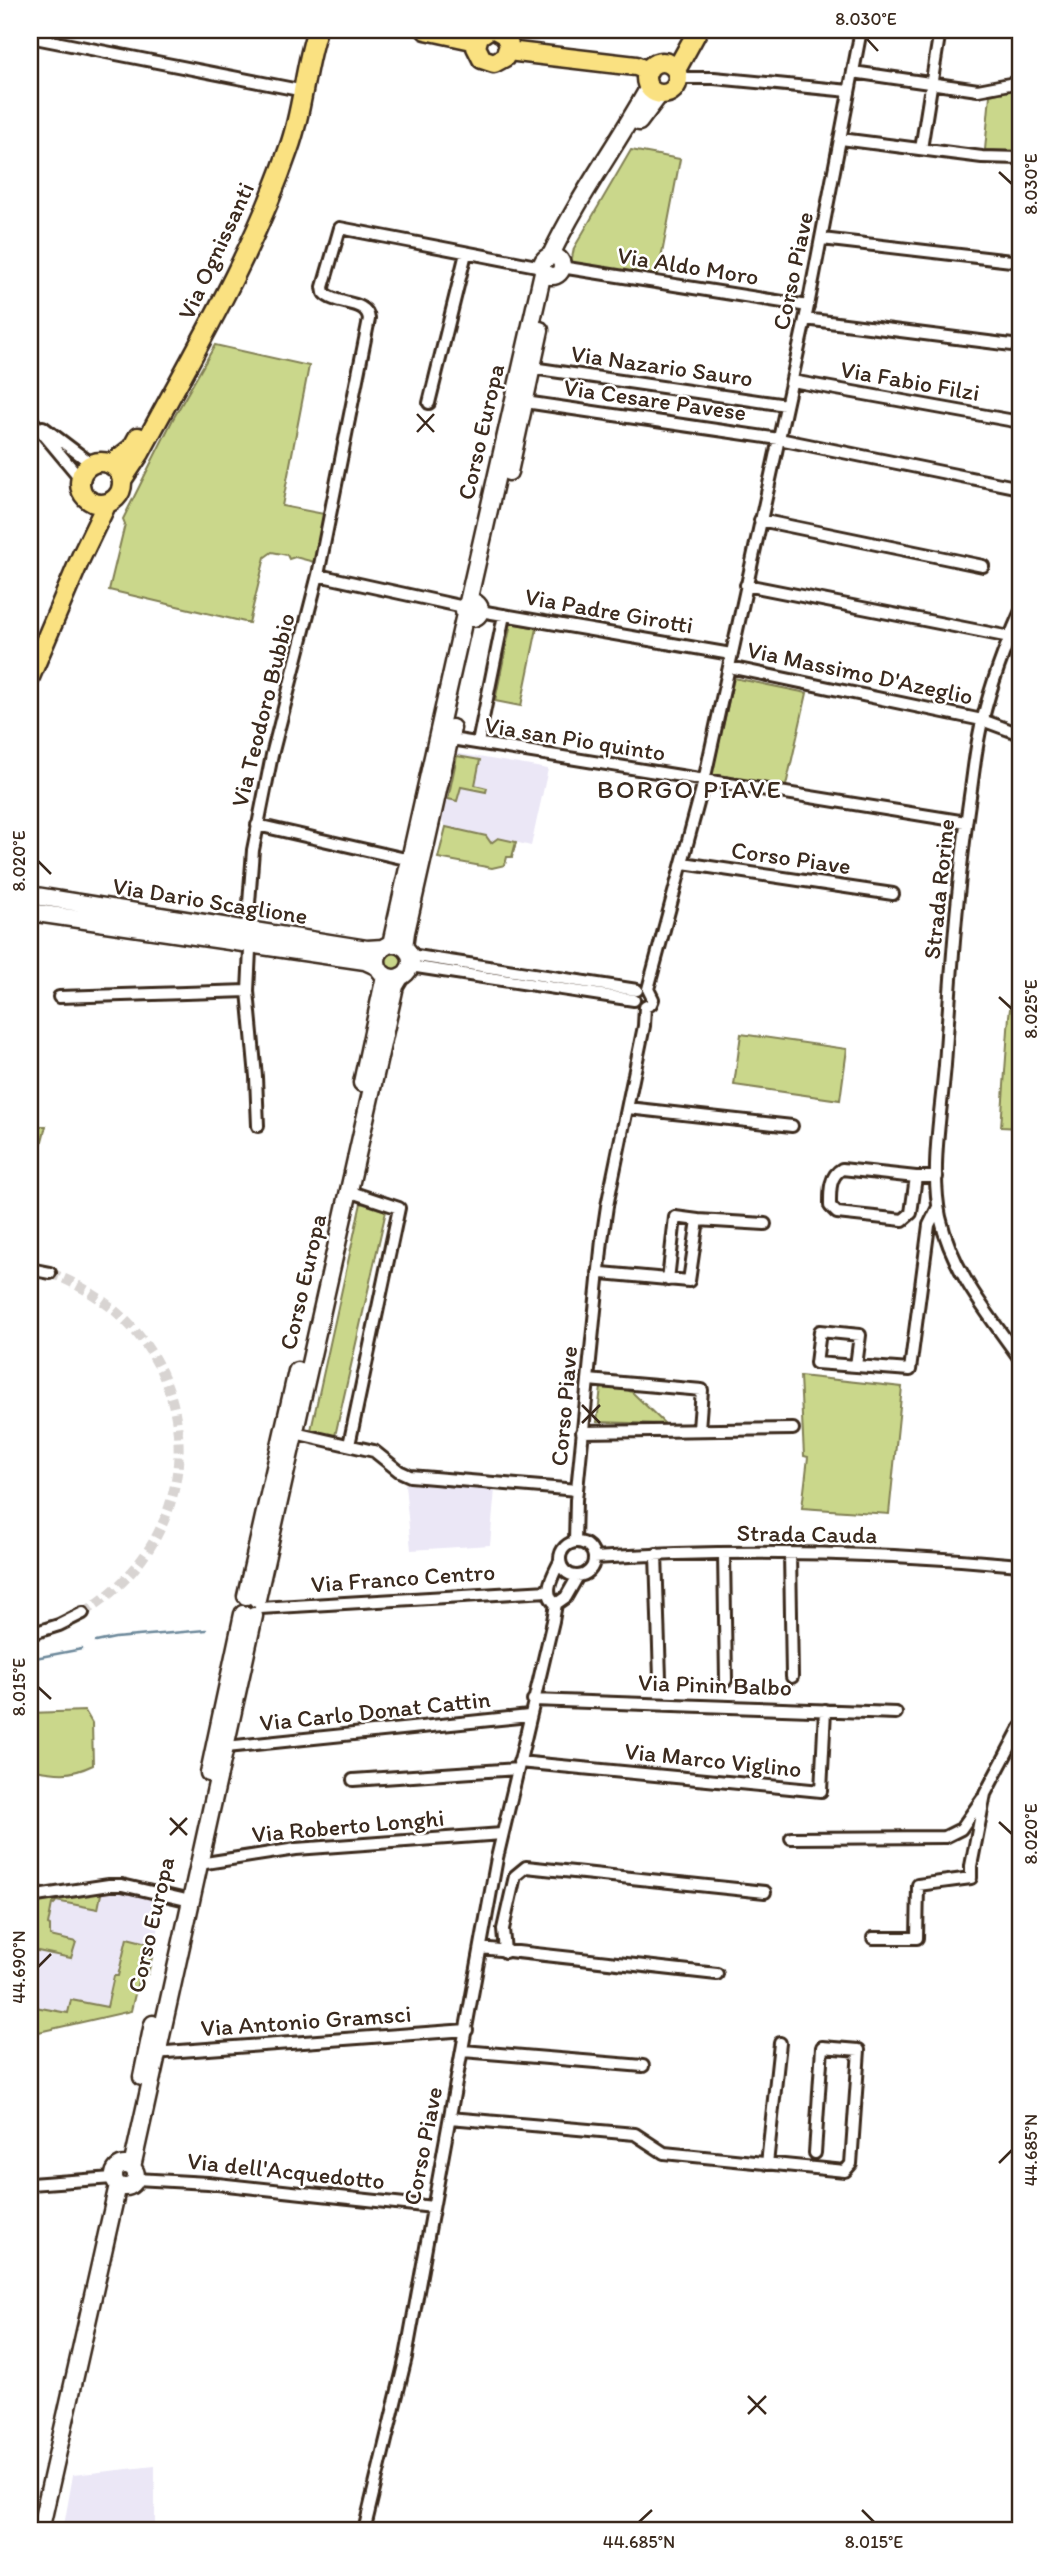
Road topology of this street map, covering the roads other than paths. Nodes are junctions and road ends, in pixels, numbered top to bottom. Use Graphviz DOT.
graph roads {
  1 [pos="307,30"];
  2 [pos="317,30"];
  3 [pos="426,30"];
  4 [pos="689,30"];
  5 [pos="698,30"];
  6 [pos="861,30"];
  7 [pos="940,30"];
  8 [pos="497,36"];
  9 [pos="30,37"];
  10 [pos="673,70"];
  11 [pos="853,72"];
  12 [pos="1020,82"];
  13 [pos="930,83"];
  14 [pos="652,84"];
  15 [pos="294,89"];
  16 [pos="849,93"];
  17 [pos="841,139"];
  18 [pos="921,149"];
  19 [pos="1020,158"];
  20 [pos="822,239"];
  21 [pos="466,253"];
  22 [pos="1020,262"];
  23 [pos="551,267"];
  24 [pos="808,306"];
  25 [pos="367,310"];
  26 [pos="805,318"];
  27 [pos="1020,346"];
  28 [pos="532,368"];
  29 [pos="792,382"];
  30 [pos="525,402"];
  31 [pos="429,403"];
  32 [pos="786,405"];
  33 [pos="30,417"];
  34 [pos="1020,422"];
  35 [pos="779,439"];
  36 [pos="92,464"];
  37 [pos="111,464"];
  38 [pos="80,478"];
  39 [pos="122,480"];
  40 [pos="1020,488"];
  41 [pos="99,503"];
  42 [pos="761,520"];
  43 [pos="983,566"];
  44 [pos="318,575"];
  45 [pos="746,585"];
  46 [pos="472,609"];
  47 [pos="1020,613"];
  48 [pos="504,615"];
  49 [pos="1010,637"];
  50 [pos="732,652"];
  51 [pos="729,667"];
  52 [pos="30,677"];
  53 [pos="982,720"];
  54 [pos="1020,734"];
  55 [pos="445,738"];
  56 [pos="478,743"];
  57 [pos="704,781"];
  58 [pos="967,822"];
  59 [pos="257,825"];
  60 [pos="410,860"];
  61 [pos="682,863"];
  62 [pos="893,894"];
  63 [pos="30,895"];
  64 [pos="30,912"];
  65 [pos="248,937"];
  66 [pos="396,960"];
  67 [pos="248,991"];
  68 [pos="640,993"];
  69 [pos="59,997"];
  70 [pos="645,1007"];
  71 [pos="628,1108"];
  72 [pos="258,1126"];
  73 [pos="792,1126"];
  74 [pos="916,1177"];
  75 [pos="937,1177"];
  76 [pos="354,1193"];
  77 [pos="938,1207"];
  78 [pos="698,1220"];
  79 [pos="765,1224"];
  80 [pos="30,1269"];
  81 [pos="50,1273"];
  82 [pos="598,1273"];
  83 [pos="668,1280"];
  84 [pos="1020,1359"];
  85 [pos="856,1366"];
  86 [pos="588,1380"];
  87 [pos="699,1429"];
  88 [pos="793,1429"];
  89 [pos="582,1432"];
  90 [pos="295,1433"];
  91 [pos="349,1445"];
  92 [pos="578,1490"];
  93 [pos="575,1542"];
  94 [pos="790,1553"];
  95 [pos="656,1554"];
  96 [pos="723,1554"];
  97 [pos="594,1558"];
  98 [pos="560,1561"];
  99 [pos="1020,1564"];
  100 [pos="578,1576"];
  101 [pos="548,1591"];
  102 [pos="556,1604"];
  103 [pos="252,1607"];
  104 [pos="83,1613"];
  105 [pos="30,1634"];
  106 [pos="792,1677"];
  107 [pos="660,1678"];
  108 [pos="726,1680"];
  109 [pos="533,1700"];
  110 [pos="825,1710"];
  111 [pos="897,1713"];
  112 [pos="529,1716"];
  113 [pos="1020,1728"];
  114 [pos="226,1746"];
  115 [pos="519,1765"];
  116 [pos="353,1780"];
  117 [pos="985,1794"];
  118 [pos="502,1834"];
  119 [pos="791,1838"];
  120 [pos="200,1864"];
  121 [pos="765,1892"];
  122 [pos="30,1897"];
  123 [pos="182,1899"];
  124 [pos="873,1938"];
  125 [pos="481,1948"];
  126 [pos="505,1952"];
  127 [pos="717,1974"];
  128 [pos="467,2030"];
  129 [pos="780,2043"];
  130 [pos="463,2051"];
  131 [pos="153,2053"];
  132 [pos="643,2066"];
  133 [pos="450,2118"];
  134 [pos="815,2153"];
  135 [pos="767,2164"];
  136 [pos="124,2177"];
  137 [pos="30,2184"];
  138 [pos="433,2207"];
  139 [pos="40,2531"];
  140 [pos="48,2531"];
  141 [pos="364,2531"];
  1 -- 15 [label="main road, Via Ognissanti"];
  2 -- 39 [label="main road, Via Ognissanti"];
  3 -- 8 [label="main road"];
  4 -- 10 [label="main road"];
  5 -- 10 [label="main road"];
  6 -- 11 [label="street, Corso Piave"];
  7 -- 13 [label="street"];
  8 -- 14 [label="main road"];
  9 -- 15 [label="street"];
  10 -- 14 [label="main road"];
  10 -- 14 [label="main road"];
  10 -- 16 [label="street"];
  11 -- 13 [label="street"];
  11 -- 16 [label="street, Corso Piave"];
  12 -- 13 [label="street"];
  13 -- 18 [label="street"];
  14 -- 23 [label="main road, Corso Europa"];
  15 -- 37 [label="main road, Via Ognissanti"];
  16 -- 17 [label="street, Corso Piave"];
  17 -- 18 [label="street"];
  17 -- 20 [label="street, Corso Piave"];
  18 -- 19 [label="street"];
  20 -- 22 [label="street"];
  20 -- 24 [label="street, Corso Piave"];
  21 -- 23 [label="street, Via Aldo Moro"];
  21 -- 25 [label="street, Via Aldo Moro"];
  21 -- 31 [label="street"];
  23 -- 24 [label="street, Via Aldo Moro"];
  23 -- 28 [label="main road, Corso Europa"];
  23 -- 46 [label="main road, Corso Europa"];
  24 -- 26 [label="street, Corso Piave"];
  25 -- 44 [label="street, Via Teodoro Bubbio"];
  26 -- 27 [label="street"];
  26 -- 29 [label="street, Corso Piave"];
  28 -- 30 [label="main road, Corso Europa"];
  28 -- 32 [label="street, Via Nazario Sauro"];
  29 -- 32 [label="street, Corso Piave"];
  29 -- 34 [label="street, Via Fabio Filzi"];
  30 -- 35 [label="street, Via Cesare Pavese"];
  30 -- 46 [label="main road, Corso Europa"];
  32 -- 35 [label="street, Corso Piave"];
  33 -- 36 [label="street"];
  33 -- 38 [label="street"];
  35 -- 40 [label="street, Via Cesare Pavese"];
  35 -- 42 [label="street, Corso Piave"];
  36 -- 37 [label="main road"];
  36 -- 38 [label="main road"];
  37 -- 39 [label="main road"];
  38 -- 41 [label="main road"];
  39 -- 41 [label="main road"];
  41 -- 52 [label="main road"];
  42 -- 43 [label="street"];
  42 -- 45 [label="street, Corso Piave"];
  44 -- 46 [label="street, Via Padre Girotti"];
  44 -- 59 [label="street, Via Teodoro Bubbio"];
  45 -- 49 [label="street"];
  45 -- 50 [label="street, Corso Piave"];
  46 -- 48 [label="street, Via Padre Girotti"];
  46 -- 55 [label="main road, Corso Europa"];
  47 -- 49 [label="street, Strada Rorine"];
  48 -- 50 [label="street, Via Padre Girotti"];
  48 -- 56 [label="street"];
  49 -- 53 [label="street, Strada Rorine"];
  50 -- 51 [label="street, Corso Piave"];
  51 -- 53 [label="street, Via Massimo D'Azeglio"];
  51 -- 57 [label="street, Corso Piave"];
  53 -- 54 [label="street, Via Massimo D'Azeglio"];
  53 -- 58 [label="street, Strada Rorine"];
  55 -- 56 [label="street, Via san Pio quinto"];
  55 -- 60 [label="main road, Corso Europa"];
  55 -- 66 [label="main road, Corso Europa"];
  56 -- 57 [label="street, Via san Pio quinto"];
  57 -- 58 [label="street, Via san Pio quinto"];
  57 -- 61 [label="street, Corso Piave"];
  58 -- 75 [label="street, Strada Rorine"];
  59 -- 60 [label="street"];
  59 -- 65 [label="street, Via Teodoro Bubbio"];
  60 -- 66 [label="main road, Corso Europa"];
  61 -- 62 [label="street, Corso Piave"];
  61 -- 68 [label="street, Corso Piave"];
  63 -- 65 [label="main road, Via Dario Scaglione"];
  64 -- 65 [label="main road, Via Dario Scaglione"];
  65 -- 66 [label="main road, Via Dario Scaglione"];
  65 -- 67 [label="street, Via Teodoro Bubbio"];
  66 -- 68 [label="street, Via Dario Scaglione"];
  66 -- 90 [label="main road, Corso Europa"];
  66 -- 103 [label="main road, Corso Europa"];
  67 -- 69 [label="street"];
  67 -- 72 [label="street, Via Teodoro Bubbio"];
  68 -- 70 [label="street"];
  68 -- 70 [label="street, Corso Piave"];
  70 -- 71 [label="street, Corso Piave"];
  71 -- 73 [label="street"];
  71 -- 82 [label="street, Corso Piave"];
  74 -- 74 [label="street"];
  74 -- 75 [label="street"];
  75 -- 77 [label="street, Strada Rorine"];
  76 -- 91 [label="street, Corso Europa"];
  77 -- 84 [label="street, Strada Rorine"];
  77 -- 85 [label="street"];
  78 -- 79 [label="street"];
  78 -- 83 [label="street"];
  78 -- 83 [label="street"];
  80 -- 81 [label="street"];
  82 -- 83 [label="street"];
  82 -- 86 [label="street, Corso Piave"];
  85 -- 85 [label="street"];
  86 -- 87 [label="street"];
  86 -- 89 [label="street, Corso Piave"];
  87 -- 88 [label="street"];
  87 -- 89 [label="street"];
  89 -- 92 [label="street, Corso Piave"];
  90 -- 91 [label="street"];
  90 -- 103 [label="main road, Corso Europa"];
  91 -- 92 [label="street"];
  92 -- 93 [label="street, Corso Piave"];
  93 -- 97 [label="street"];
  93 -- 98 [label="street"];
  94 -- 96 [label="street, Strada Cauda"];
  94 -- 99 [label="street, Strada Cauda"];
  94 -- 106 [label="street"];
  95 -- 96 [label="street, Strada Cauda"];
  95 -- 97 [label="street, Strada Cauda"];
  95 -- 107 [label="street"];
  96 -- 108 [label="street"];
  97 -- 100 [label="street"];
  98 -- 100 [label="street"];
  98 -- 101 [label="street"];
  100 -- 102 [label="street, Corso Piave"];
  101 -- 102 [label="street"];
  101 -- 103 [label="street, Via Franco Centro"];
  102 -- 109 [label="street, Corso Piave"];
  103 -- 114 [label="main road, Corso Europa"];
  103 -- 123 [label="main road, Corso Europa"];
  104 -- 105 [label="street"];
  109 -- 110 [label="street, Via Pinin Balbo"];
  109 -- 112 [label="street, Corso Piave"];
  110 -- 111 [label="street, Via Pinin Balbo"];
  110 -- 115 [label="street, Via Marco Viglino"];
  112 -- 114 [label="street, Via Carlo Donat Cattin"];
  112 -- 115 [label="street, Corso Piave"];
  113 -- 117 [label="street"];
  114 -- 120 [label="main road, Corso Europa"];
  115 -- 116 [label="street"];
  115 -- 118 [label="street, Corso Piave"];
  117 -- 119 [label="street"];
  117 -- 124 [label="street"];
  118 -- 120 [label="street, Via Roberto Longhi"];
  118 -- 125 [label="street, Corso Piave"];
  120 -- 131 [label="main road, Corso Europa"];
  121 -- 126 [label="street"];
  122 -- 123 [label="street"];
  123 -- 131 [label="main road, Corso Europa"];
  125 -- 126 [label="street"];
  125 -- 128 [label="street, Corso Piave"];
  126 -- 127 [label="street"];
  128 -- 130 [label="street, Corso Piave"];
  128 -- 131 [label="street, Via Antonio Gramsci"];
  129 -- 135 [label="street"];
  130 -- 132 [label="street"];
  130 -- 133 [label="street, Corso Piave"];
  131 -- 136 [label="main road, Corso Europa"];
  133 -- 135 [label="street"];
  133 -- 138 [label="street, Corso Piave"];
  134 -- 135 [label="street"];
  136 -- 137 [label="street, Via dell'Acquedotto"];
  136 -- 138 [label="street, Via dell'Acquedotto"];
  136 -- 139 [label="main road, Corso Europa"];
  136 -- 140 [label="main road, Corso Europa"];
  138 -- 141 [label="street, Corso Piave"];
}
